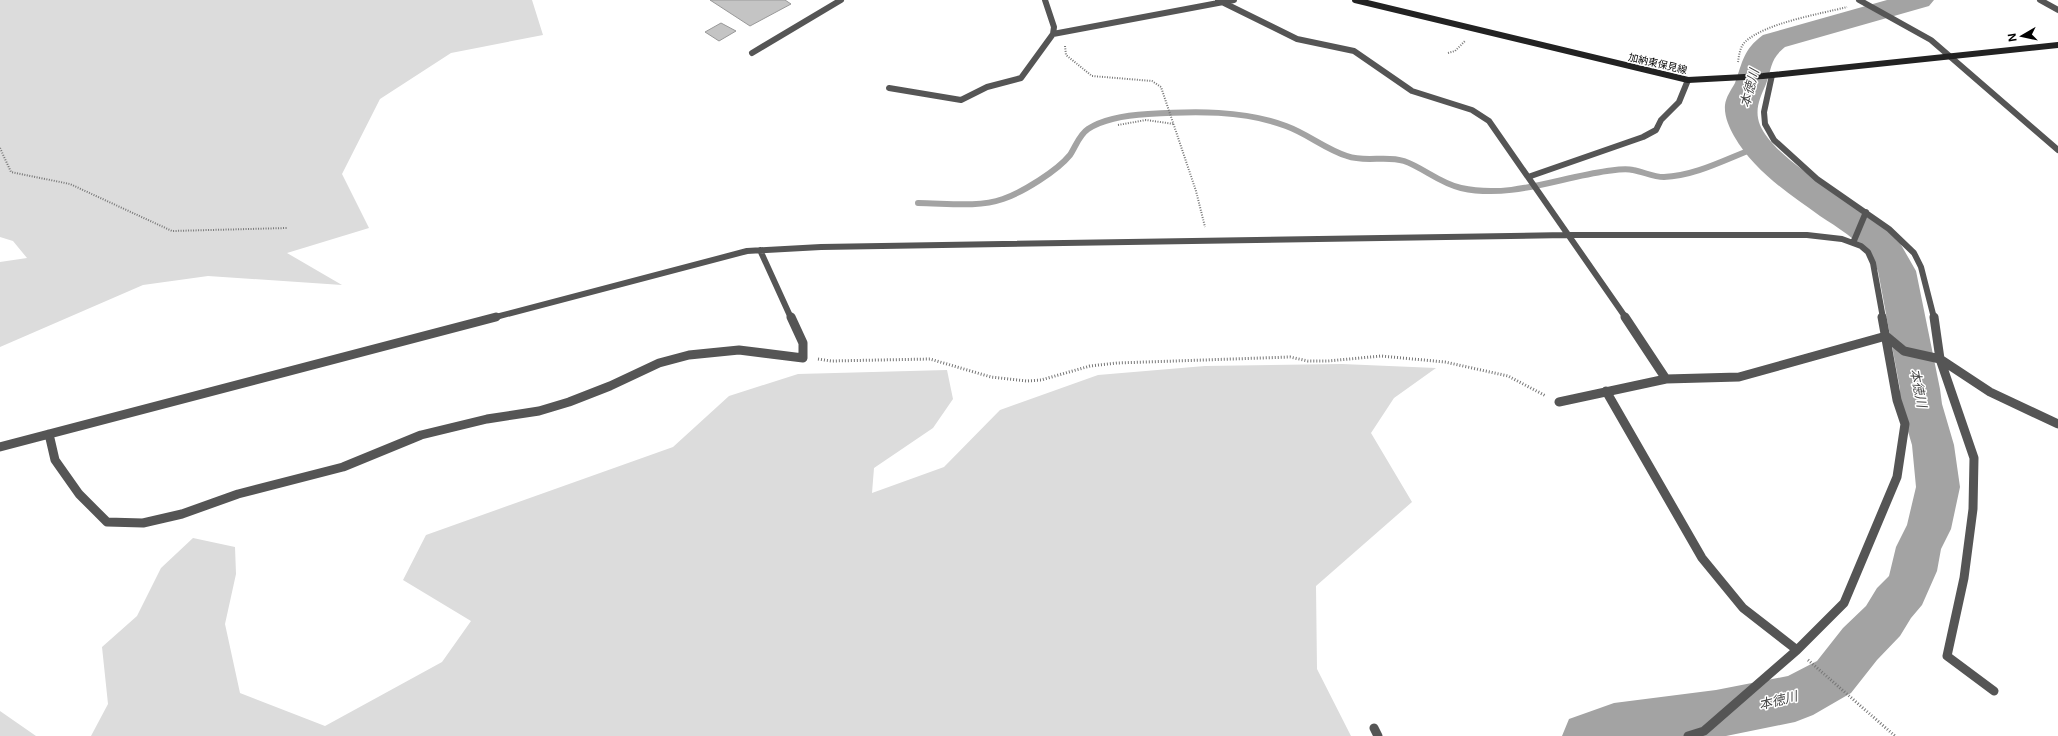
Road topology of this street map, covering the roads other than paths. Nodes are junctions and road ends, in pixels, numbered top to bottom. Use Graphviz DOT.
graph roads {
  1 [pos="841,0"];
  2 [pos="1045,0"];
  3 [pos="1234,0"];
  4 [pos="1355,0"];
  5 [pos="2040,0"];
  6 [pos="1220,1"];
  7 [pos="1862,2"];
  8 [pos="2058,10"];
  9 [pos="1053,34"];
  10 [pos="2058,45"];
  11 [pos="752,53"];
  12 [pos="1951,56"];
  13 [pos="1772,75"];
  14 [pos="1688,80"];
  15 [pos="889,88"];
  16 [pos="2058,150"];
  17 [pos="1528,177"];
  18 [pos="1866,212"];
  19 [pos="1567,235"];
  20 [pos="1853,243"];
  21 [pos="760,250"];
  22 [pos="1886,336"];
  23 [pos="1940,359"];
  24 [pos="1666,379"];
  25 [pos="1606,391"];
  26 [pos="1559,402"];
  27 [pos="2058,424"];
  28 [pos="49,434"];
  29 [pos="0,447"];
  30 [pos="1797,650"];
  31 [pos="1994,691"];
  32 [pos="1688,736"];
  1 -- 11 [label="street"];
  2 -- 9 [label="street"];
  3 -- 6 [label="street"];
  4 -- 14 [label="main road, 加納東保見線"];
  5 -- 8 [label="street"];
  6 -- 9 [label="street"];
  6 -- 17 [label="street"];
  7 -- 12 [label="street"];
  9 -- 15 [label="street"];
  10 -- 12 [label="main road, 加納東保見線"];
  12 -- 13 [label="main road, 加納東保見線"];
  12 -- 16 [label="street"];
  13 -- 14 [label="main road, 加納東保見線"];
  13 -- 18 [label="street"];
  14 -- 17 [label="street"];
  17 -- 19 [label="street"];
  18 -- 20 [label="street"];
  18 -- 23 [label="street"];
  19 -- 20 [label="street"];
  19 -- 21 [label="street"];
  19 -- 24 [label="street"];
  20 -- 22 [label="street"];
  21 -- 28 [label="street"];
  21 -- 28 [label="street"];
  22 -- 23 [label="street"];
  22 -- 24 [label="street"];
  22 -- 30 [label="street"];
  23 -- 27 [label="street"];
  23 -- 31 [label="street"];
  24 -- 25 [label="street"];
  25 -- 26 [label="street"];
  25 -- 30 [label="street"];
  28 -- 29 [label="street"];
  30 -- 32 [label="street"];
}
